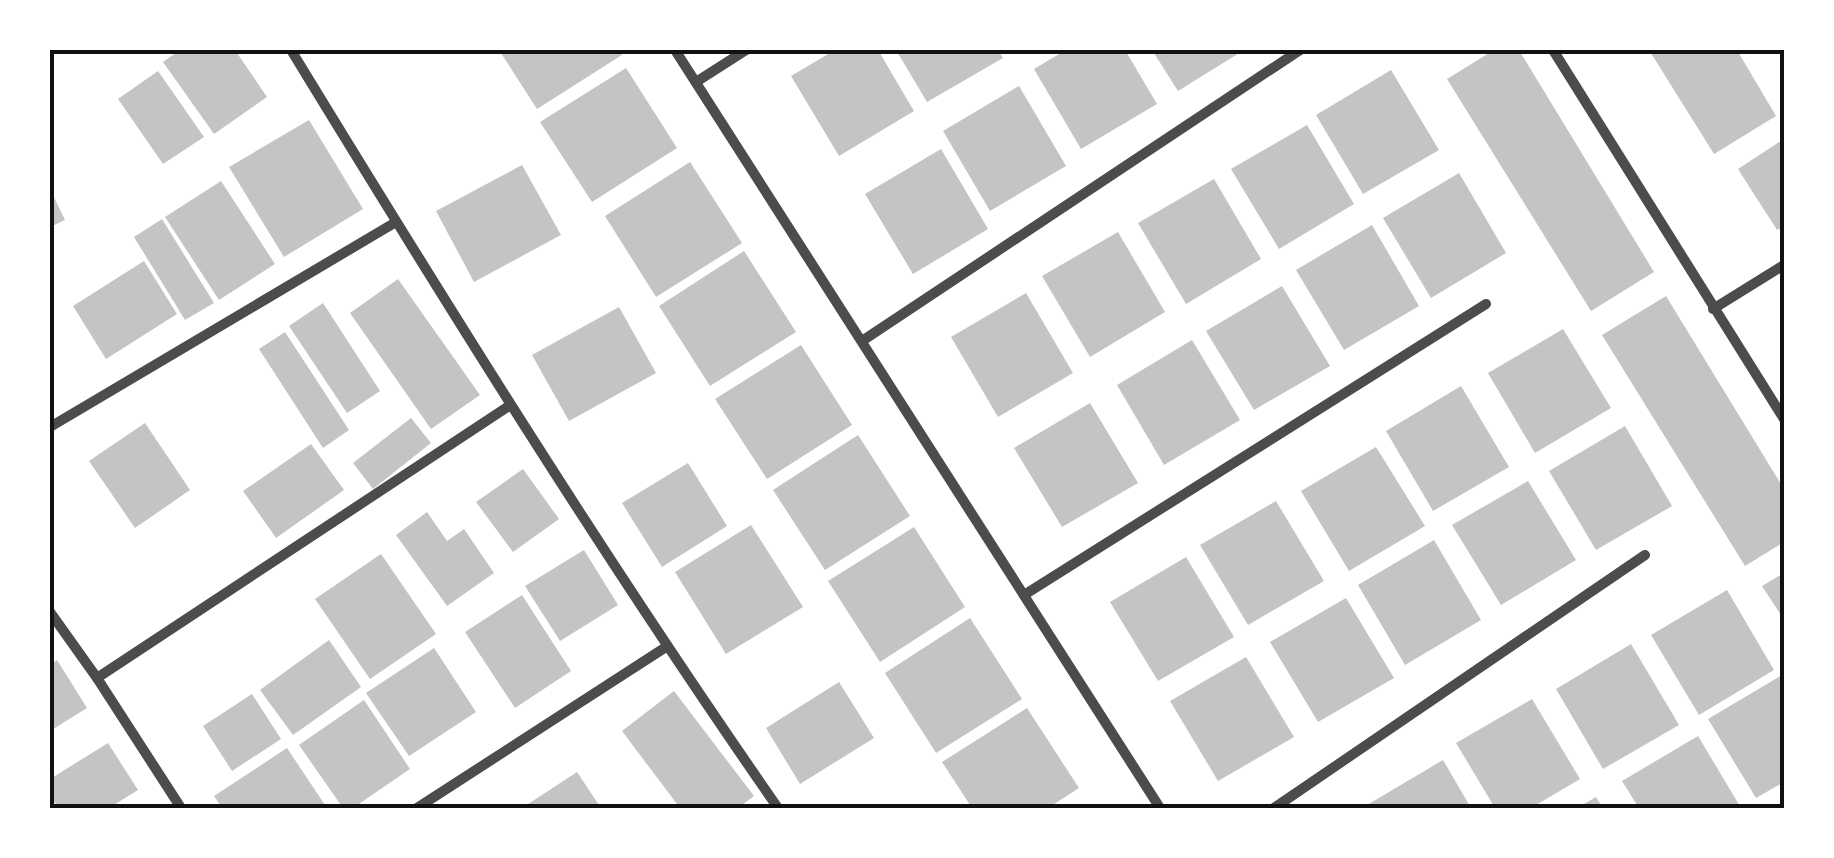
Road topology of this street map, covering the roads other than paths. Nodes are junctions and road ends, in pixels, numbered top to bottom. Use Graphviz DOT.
graph roads {
  1 [pos="291,50"];
  2 [pos="676,50"];
  3 [pos="746,50"];
  4 [pos="1300,50"];
  5 [pos="1553,50"];
  6 [pos="696,82"];
  7 [pos="396,222"];
  8 [pos="1784,266"];
  9 [pos="1486,304"];
  10 [pos="1713,308"];
  11 [pos="862,341"];
  12 [pos="509,406"];
  13 [pos="1784,420"];
  14 [pos="50,427"];
  15 [pos="1646,555"];
  16 [pos="1024,595"];
  17 [pos="50,612"];
  18 [pos="666,648"];
  19 [pos="98,678"];
  20 [pos="181,808"];
  21 [pos="417,808"];
  22 [pos="778,808"];
  23 [pos="1160,808"];
  24 [pos="1274,808"];
  1 -- 7 [label="street"];
  2 -- 6 [label="street"];
  3 -- 6 [label="street"];
  4 -- 11 [label="street"];
  5 -- 10 [label="street"];
  6 -- 11 [label="street"];
  7 -- 12 [label="street"];
  7 -- 14 [label="street"];
  8 -- 10 [label="street"];
  9 -- 16 [label="street"];
  10 -- 13 [label="street"];
  11 -- 16 [label="street"];
  12 -- 18 [label="street"];
  12 -- 19 [label="street"];
  15 -- 24 [label="street"];
  16 -- 23 [label="street"];
  17 -- 19 [label="street"];
  18 -- 21 [label="street"];
  18 -- 22 [label="street"];
  19 -- 20 [label="street"];
}
